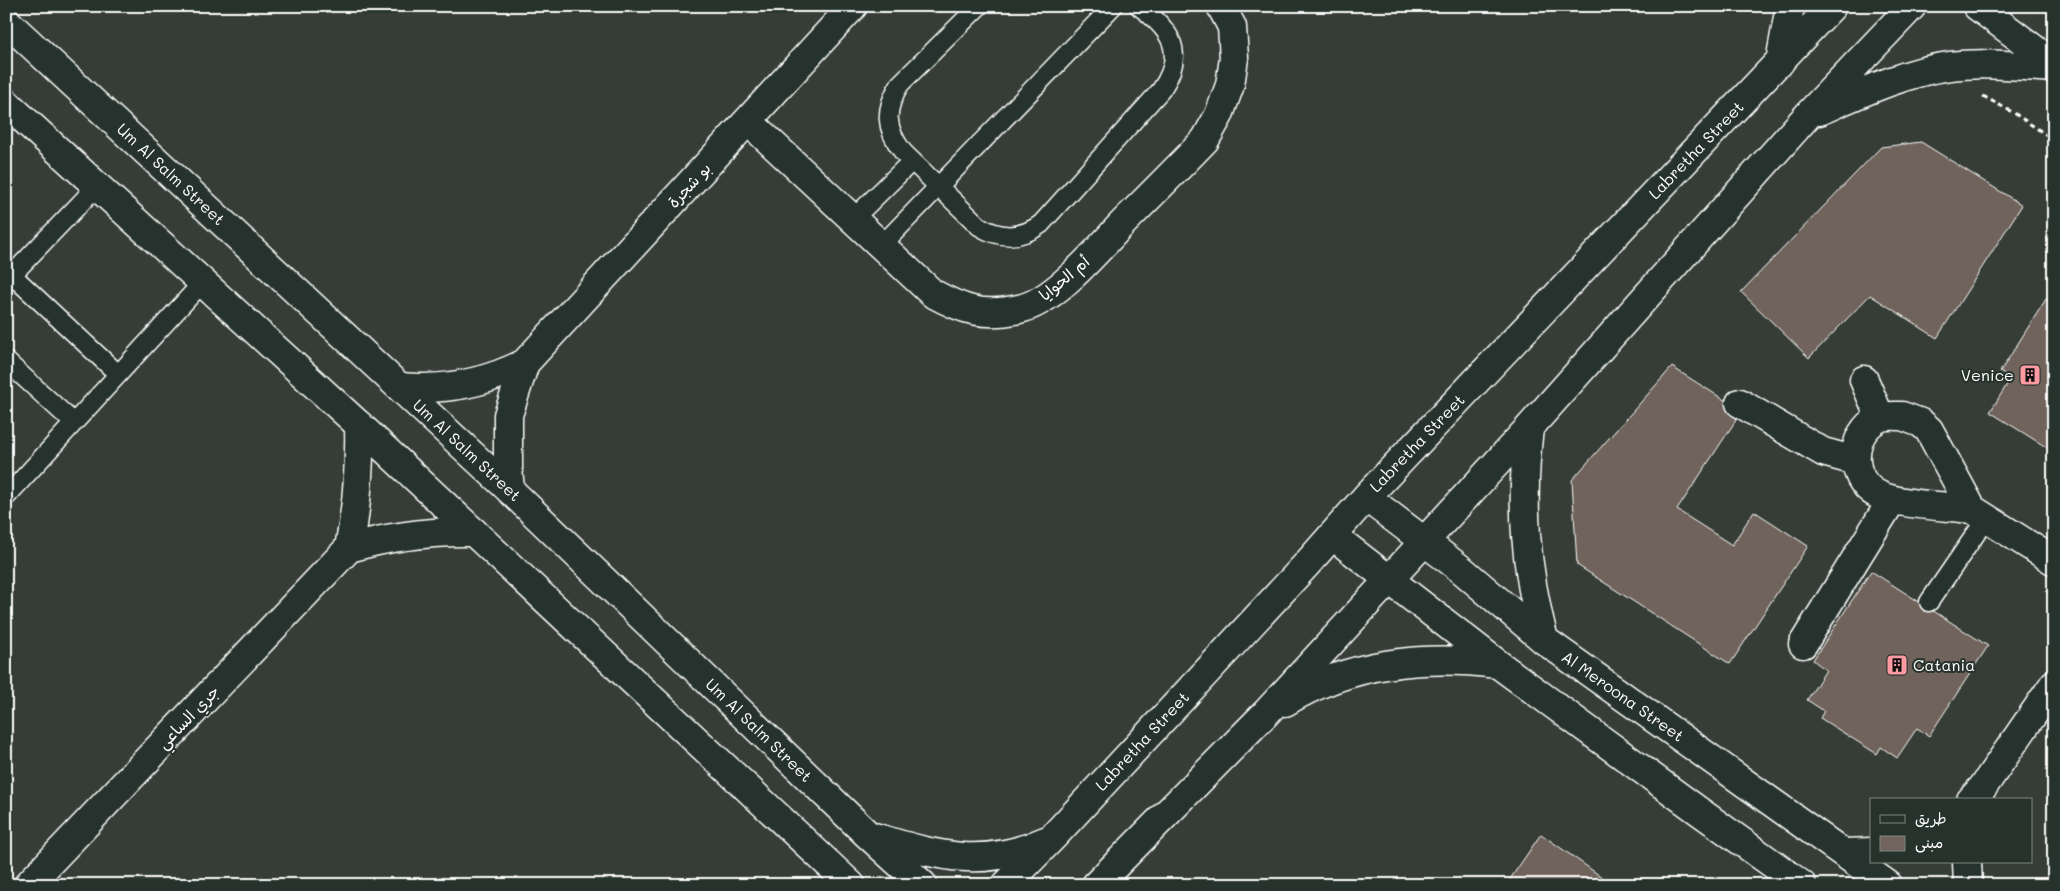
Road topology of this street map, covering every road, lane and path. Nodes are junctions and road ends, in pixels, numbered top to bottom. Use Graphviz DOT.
graph roads {
  1 [pos="853,6"];
  2 [pos="979,6"];
  3 [pos="1113,6"];
  4 [pos="1139,6"];
  5 [pos="1221,6"];
  6 [pos="1790,6"];
  7 [pos="1832,6"];
  8 [pos="1912,6"];
  9 [pos="1977,6"];
  10 [pos="6,21"];
  11 [pos="1780,62"];
  12 [pos="2054,64"];
  13 [pos="2054,68"];
  14 [pos="1977,95"];
  15 [pos="6,104"];
  16 [pos="1808,115"];
  17 [pos="748,121"];
  18 [pos="2054,140"];
  19 [pos="912,161"];
  20 [pos="97,186"];
  21 [pos="940,187"];
  22 [pos="853,220"];
  23 [pos="881,246"];
  24 [pos="9,278"];
  25 [pos="202,283"];
  26 [pos="6,361"];
  27 [pos="524,363"];
  28 [pos="118,374"];
  29 [pos="1864,380"];
  30 [pos="400,387"];
  31 [pos="1740,403"];
  32 [pos="1880,417"];
  33 [pos="74,423"];
  34 [pos="359,426"];
  35 [pos="1529,428"];
  36 [pos="1856,461"];
  37 [pos="510,490"];
  38 [pos="7,494"];
  39 [pos="1366,497"];
  40 [pos="1892,500"];
  41 [pos="1979,514"];
  42 [pos="474,532"];
  43 [pos="1333,536"];
  44 [pos="1424,541"];
  45 [pos="348,548"];
  46 [pos="2054,561"];
  47 [pos="1389,579"];
  48 [pos="1929,602"];
  49 [pos="1544,640"];
  50 [pos="1803,644"];
  51 [pos="1498,664"];
  52 [pos="2054,684"];
  53 [pos="1266,712"];
  54 [pos="1978,796"];
  55 [pos="868,835"];
  56 [pos="1053,837"];
  57 [pos="1858,852"];
  58 [pos="822,857"];
  59 [pos="1967,864"];
  60 [pos="28,885"];
  61 [pos="838,885"];
  62 [pos="851,885"];
  63 [pos="922,885"];
  64 [pos="1006,885"];
  65 [pos="1096,885"];
  66 [pos="1802,885"];
  67 [pos="1888,885"];
  68 [pos="1968,885"];
  1 -- 17 [label="street, بو شجرة"];
  2 -- 19 [label="lane"];
  3 -- 21 [label="lane"];
  4 -- 21 [label="lane"];
  5 -- 23 [label="street, أم الحوايا"];
  6 -- 11 [label="street"];
  7 -- 11 [label="street, Labretha Street"];
  8 -- 16 [label="street"];
  9 -- 12 [label="street"];
  10 -- 30 [label="street, Um Al Salm Street"];
  11 -- 39 [label="street, Labretha Street"];
  13 -- 16 [label="street"];
  14 -- 18 [label="path"];
  15 -- 20 [label="street"];
  16 -- 35 [label="street"];
  17 -- 22 [label="street, أم الحوايا"];
  17 -- 27 [label="street, بو شجرة"];
  19 -- 21 [label="lane"];
  19 -- 22 [label="lane"];
  20 -- 24 [label="lane"];
  20 -- 25 [label="street"];
  21 -- 23 [label="lane"];
  22 -- 23 [label="street, أم الحوايا"];
  24 -- 28 [label="lane"];
  25 -- 28 [label="lane"];
  25 -- 34 [label="street"];
  26 -- 33 [label="lane"];
  27 -- 30 [label="street, بو شجرة"];
  27 -- 37 [label="street, بو شجرة"];
  28 -- 33 [label="lane"];
  29 -- 32 [label="street"];
  30 -- 37 [label="street, Um Al Salm Street"];
  31 -- 36 [label="street"];
  32 -- 36 [label="street"];
  32 -- 41 [label="street"];
  33 -- 38 [label="lane"];
  34 -- 42 [label="street"];
  34 -- 45 [label="street"];
  35 -- 44 [label="street"];
  35 -- 49 [label="street"];
  36 -- 40 [label="street"];
  37 -- 55 [label="street, Um Al Salm Street"];
  39 -- 43 [label="street, Labretha Street"];
  39 -- 44 [label="street, Al Meroona Street"];
  40 -- 41 [label="street"];
  40 -- 50 [label="street"];
  41 -- 46 [label="street"];
  41 -- 48 [label="lane"];
  42 -- 45 [label="street"];
  42 -- 58 [label="street"];
  43 -- 47 [label="street"];
  43 -- 56 [label="street, Labretha Street"];
  44 -- 47 [label="street"];
  44 -- 49 [label="street, Al Meroona Street"];
  45 -- 60 [label="street, جري الساعي"];
  47 -- 51 [label="street"];
  47 -- 53 [label="street"];
  49 -- 57 [label="street, Al Meroona Street"];
  51 -- 53 [label="street"];
  51 -- 66 [label="street"];
  52 -- 54 [label="street"];
  53 -- 65 [label="street"];
  55 -- 56 [label="street"];
  55 -- 63 [label="street, Um Al Salm Street"];
  56 -- 64 [label="street, Labretha Street"];
  57 -- 67 [label="street, Al Meroona Street"];
  58 -- 61 [label="street"];
  58 -- 62 [label="street"];
  59 -- 68 [label="street"];
}
